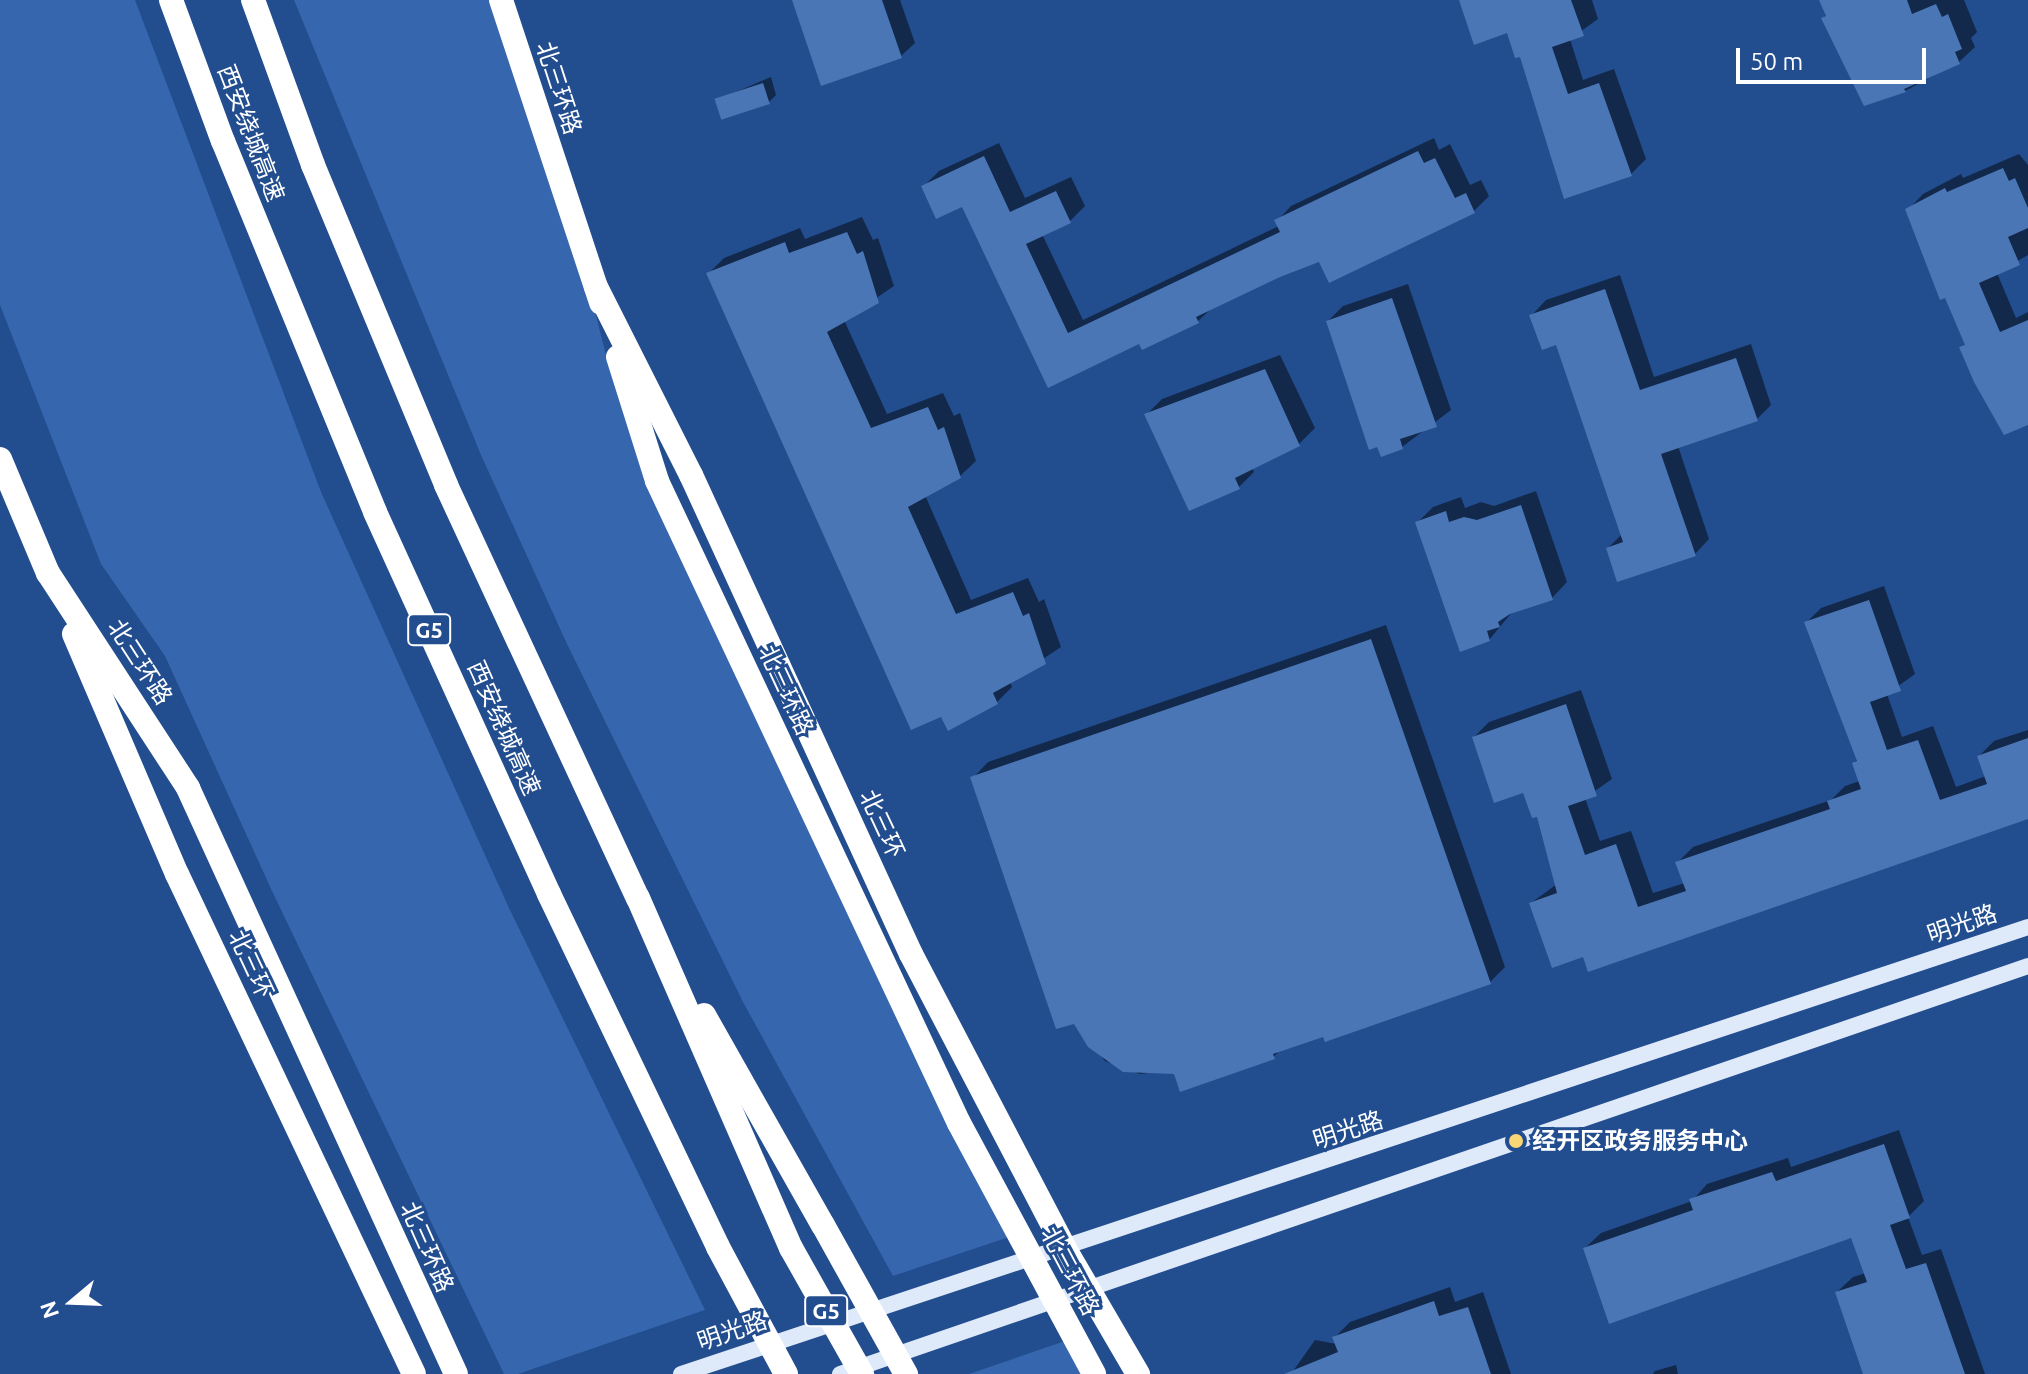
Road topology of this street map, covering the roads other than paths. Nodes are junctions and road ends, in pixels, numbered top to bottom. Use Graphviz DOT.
graph roads {
  1 [pos="171,0"];
  2 [pos="253,0"];
  3 [pos="501,0"];
  4 [pos="596,287"];
  5 [pos="0,459"];
  6 [pos="48,573"];
  7 [pos="638,898"];
  8 [pos="2028,927"];
  9 [pos="2028,966"];
  10 [pos="1065,1249"];
  11 [pos="1089,1289"];
  12 [pos="414,1374"];
  13 [pos="456,1374"];
  14 [pos="681,1374"];
  15 [pos="786,1374"];
  16 [pos="840,1374"];
  17 [pos="862,1374"];
  18 [pos="906,1374"];
  19 [pos="1094,1374"];
  20 [pos="1138,1374"];
  1 -- 15 [label="highway, 西安绕城高速 / G5, bridge"];
  2 -- 7 [label="highway, 西安绕城高速 / G5"];
  3 -- 4 [label="highway, 北三环路"];
  4 -- 10 [label="highway, 北三环"];
  4 -- 19 [label="highway, 北三环路, bridge"];
  5 -- 6 [label="highway, 北三环路"];
  6 -- 12 [label="highway, 北三环"];
  6 -- 13 [label="highway, 北三环路"];
  7 -- 17 [label="highway, 西安绕城高速 / G5, bridge"];
  7 -- 18 [label="highway, bridge"];
  8 -- 10 [label="main road, 明光路"];
  9 -- 11 [label="main road"];
  10 -- 11 [label="highway, 北三环"];
  10 -- 14 [label="main road, 明光路"];
  11 -- 16 [label="main road"];
  11 -- 20 [label="highway, 北三环"];
}
